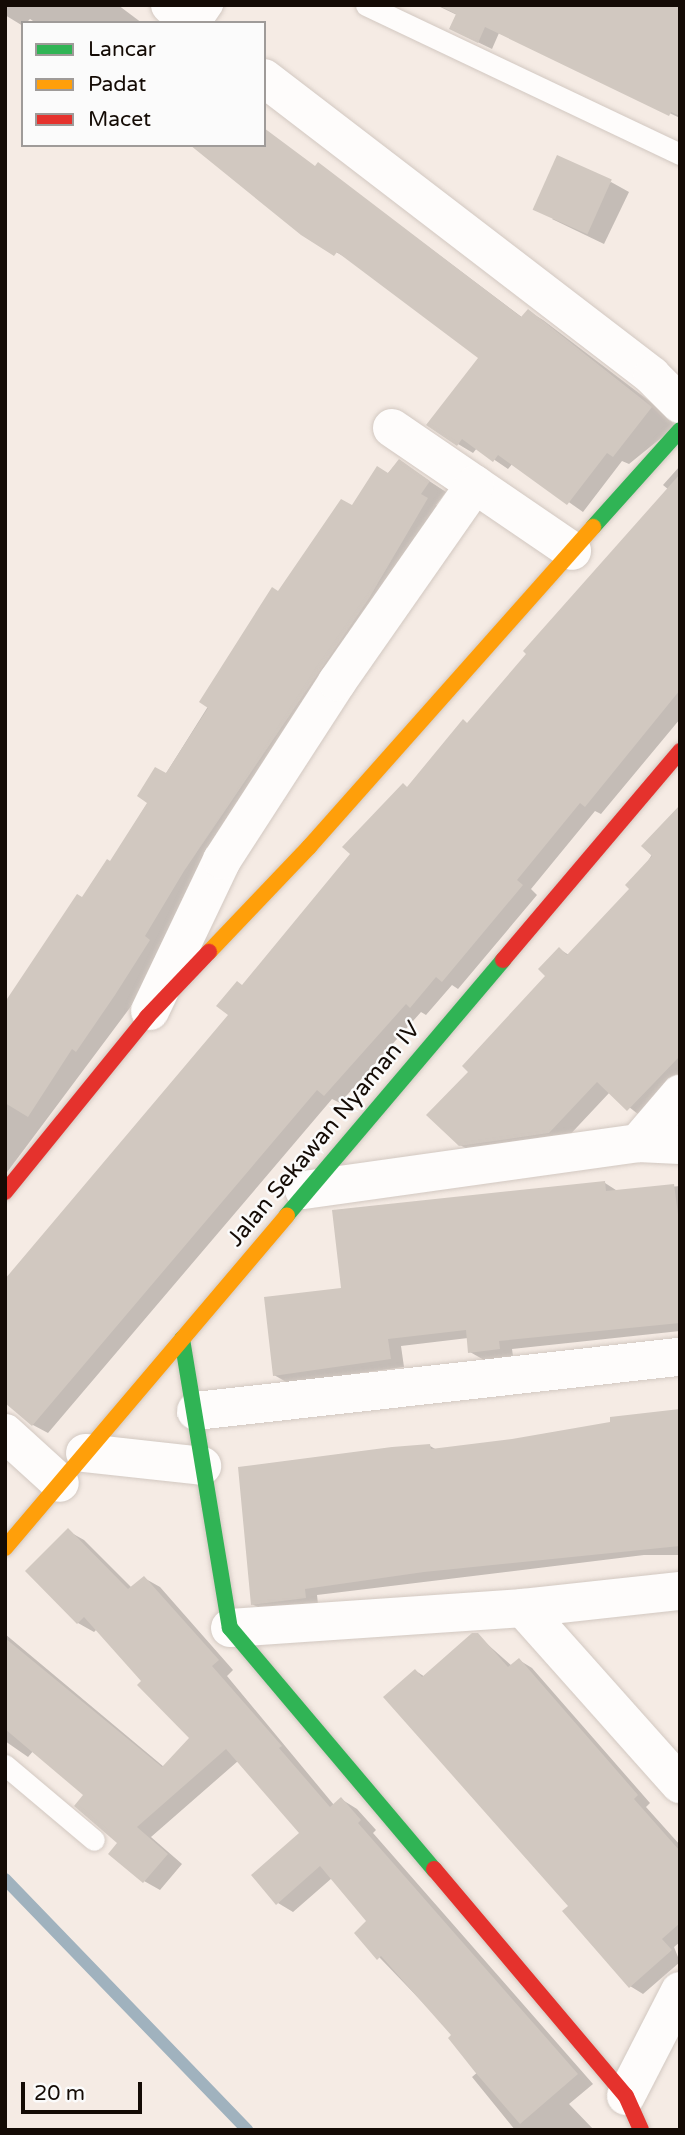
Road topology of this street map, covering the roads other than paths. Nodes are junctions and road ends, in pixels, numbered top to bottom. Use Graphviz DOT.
graph roads {
  1 [pos="170,5"];
  2 [pos="212,5"];
  3 [pos="366,5"];
  4 [pos="190,21"];
  5 [pos="201,21"];
  6 [pos="266,80"];
  7 [pos="680,154"];
  8 [pos="680,404"];
  9 [pos="392,428"];
  10 [pos="680,430"];
  11 [pos="475,484"];
  12 [pos="572,551"];
  13 [pos="680,751"];
  14 [pos="147,1017"];
  15 [pos="680,1094"];
  16 [pos="638,1143"];
  17 [pos="680,1145"];
  18 [pos="304,1190"];
  19 [pos="5,1192"];
  20 [pos="182,1339"];
  21 [pos="680,1357"];
  22 [pos="197,1411"];
  23 [pos="5,1433"];
  24 [pos="85,1453"];
  25 [pos="202,1466"];
  26 [pos="60,1483"];
  27 [pos="5,1548"];
  28 [pos="680,1591"];
  29 [pos="523,1608"];
  30 [pos="230,1628"];
  31 [pos="5,1765"];
  32 [pos="680,1784"];
  33 [pos="94,1840"];
  34 [pos="680,1991"];
  35 [pos="634,2113"];
  1 -- 4 [label="street"];
  2 -- 5 [label="lane"];
  3 -- 7 [label="lane"];
  6 -- 8 [label="street"];
  9 -- 11 [label="street"];
  10 -- 12 [label="street"];
  11 -- 12 [label="street"];
  11 -- 14 [label="street"];
  12 -- 14 [label="street"];
  13 -- 18 [label="street, Jalan Sekawan Nyaman IV"];
  14 -- 19 [label="street"];
  15 -- 16 [label="street"];
  16 -- 17 [label="street"];
  16 -- 18 [label="street"];
  18 -- 20 [label="street, Jalan Sekawan Nyaman IV"];
  20 -- 22 [label="street"];
  20 -- 24 [label="street, Jalan Sekawan Nyaman IV"];
  21 -- 22 [label="street"];
  22 -- 25 [label="street"];
  23 -- 26 [label="street"];
  24 -- 25 [label="street"];
  24 -- 26 [label="street, Jalan Sekawan Nyaman IV"];
  25 -- 30 [label="street"];
  26 -- 27 [label="street, Jalan Sekawan Nyaman IV"];
  28 -- 29 [label="street"];
  29 -- 30 [label="street"];
  29 -- 32 [label="street"];
  30 -- 35 [label="street"];
  31 -- 33 [label="lane"];
  34 -- 35 [label="street"];
}
